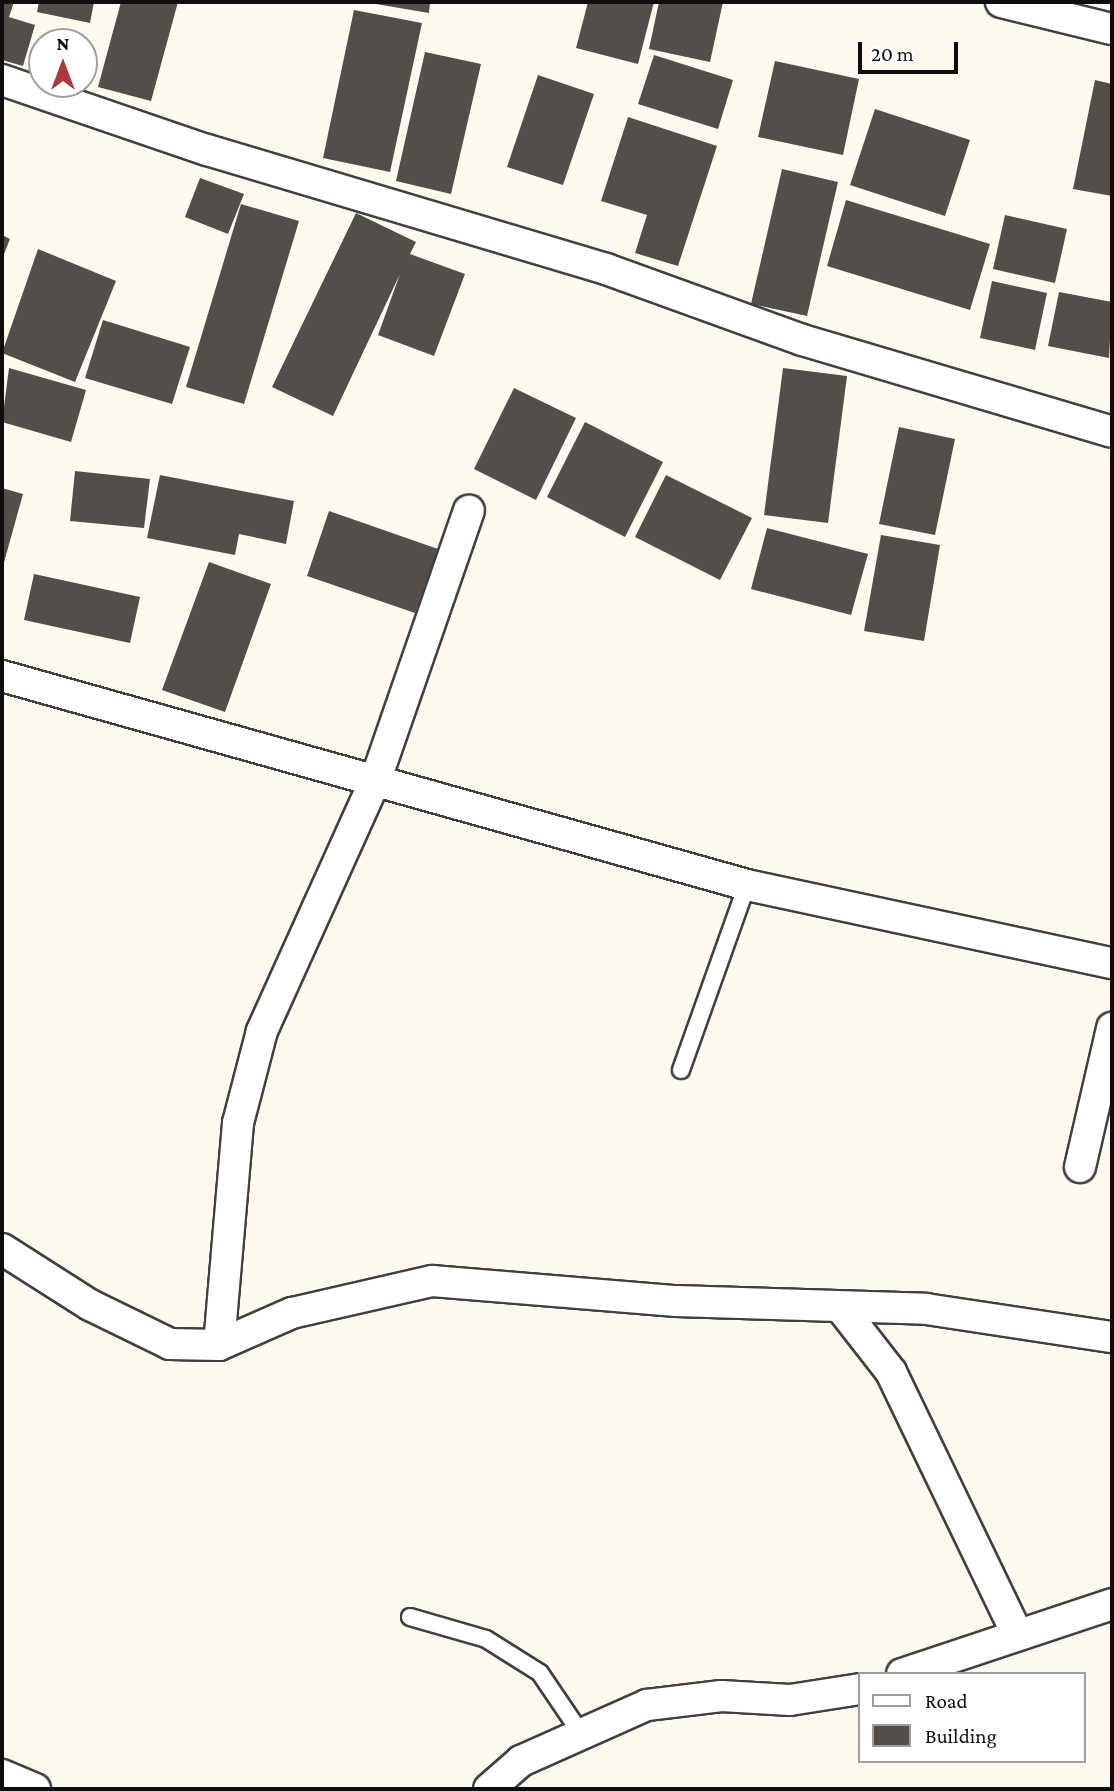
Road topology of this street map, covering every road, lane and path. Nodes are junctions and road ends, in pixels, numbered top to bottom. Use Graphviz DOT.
graph roads {
  1 [pos="1001,2"];
  2 [pos="1112,29"];
  3 [pos="2,80"];
  4 [pos="1112,432"];
  5 [pos="469,511"];
  6 [pos="2,676"];
  7 [pos="376,779"];
  8 [pos="747,884"];
  9 [pos="1112,963"];
  10 [pos="1112,1028"];
  11 [pos="681,1070"];
  12 [pos="1080,1167"];
  13 [pos="2,1249"];
  14 [pos="842,1309"];
  15 [pos="1112,1337"];
  16 [pos="219,1345"];
  17 [pos="1112,1604"];
  18 [pos="410,1617"];
  19 [pos="1016,1632"];
  20 [pos="906,1672"];
  21 [pos="858,1689"];
  22 [pos="580,1732"];
  23 [pos="2,1775"];
  24 [pos="35,1789"];
  25 [pos="489,1789"];
  1 -- 2 [label="street"];
  3 -- 4 [label="street"];
  5 -- 7 [label="street"];
  6 -- 7 [label="street"];
  7 -- 8 [label="street"];
  7 -- 16 [label="street"];
  8 -- 9 [label="street"];
  8 -- 11 [label="lane"];
  10 -- 12 [label="street"];
  13 -- 16 [label="street"];
  14 -- 15 [label="street"];
  14 -- 16 [label="street"];
  14 -- 19 [label="street"];
  17 -- 19 [label="street"];
  18 -- 22 [label="lane"];
  19 -- 20 [label="street"];
  21 -- 22 [label="street"];
  22 -- 25 [label="street"];
  23 -- 24 [label="street"];
}
